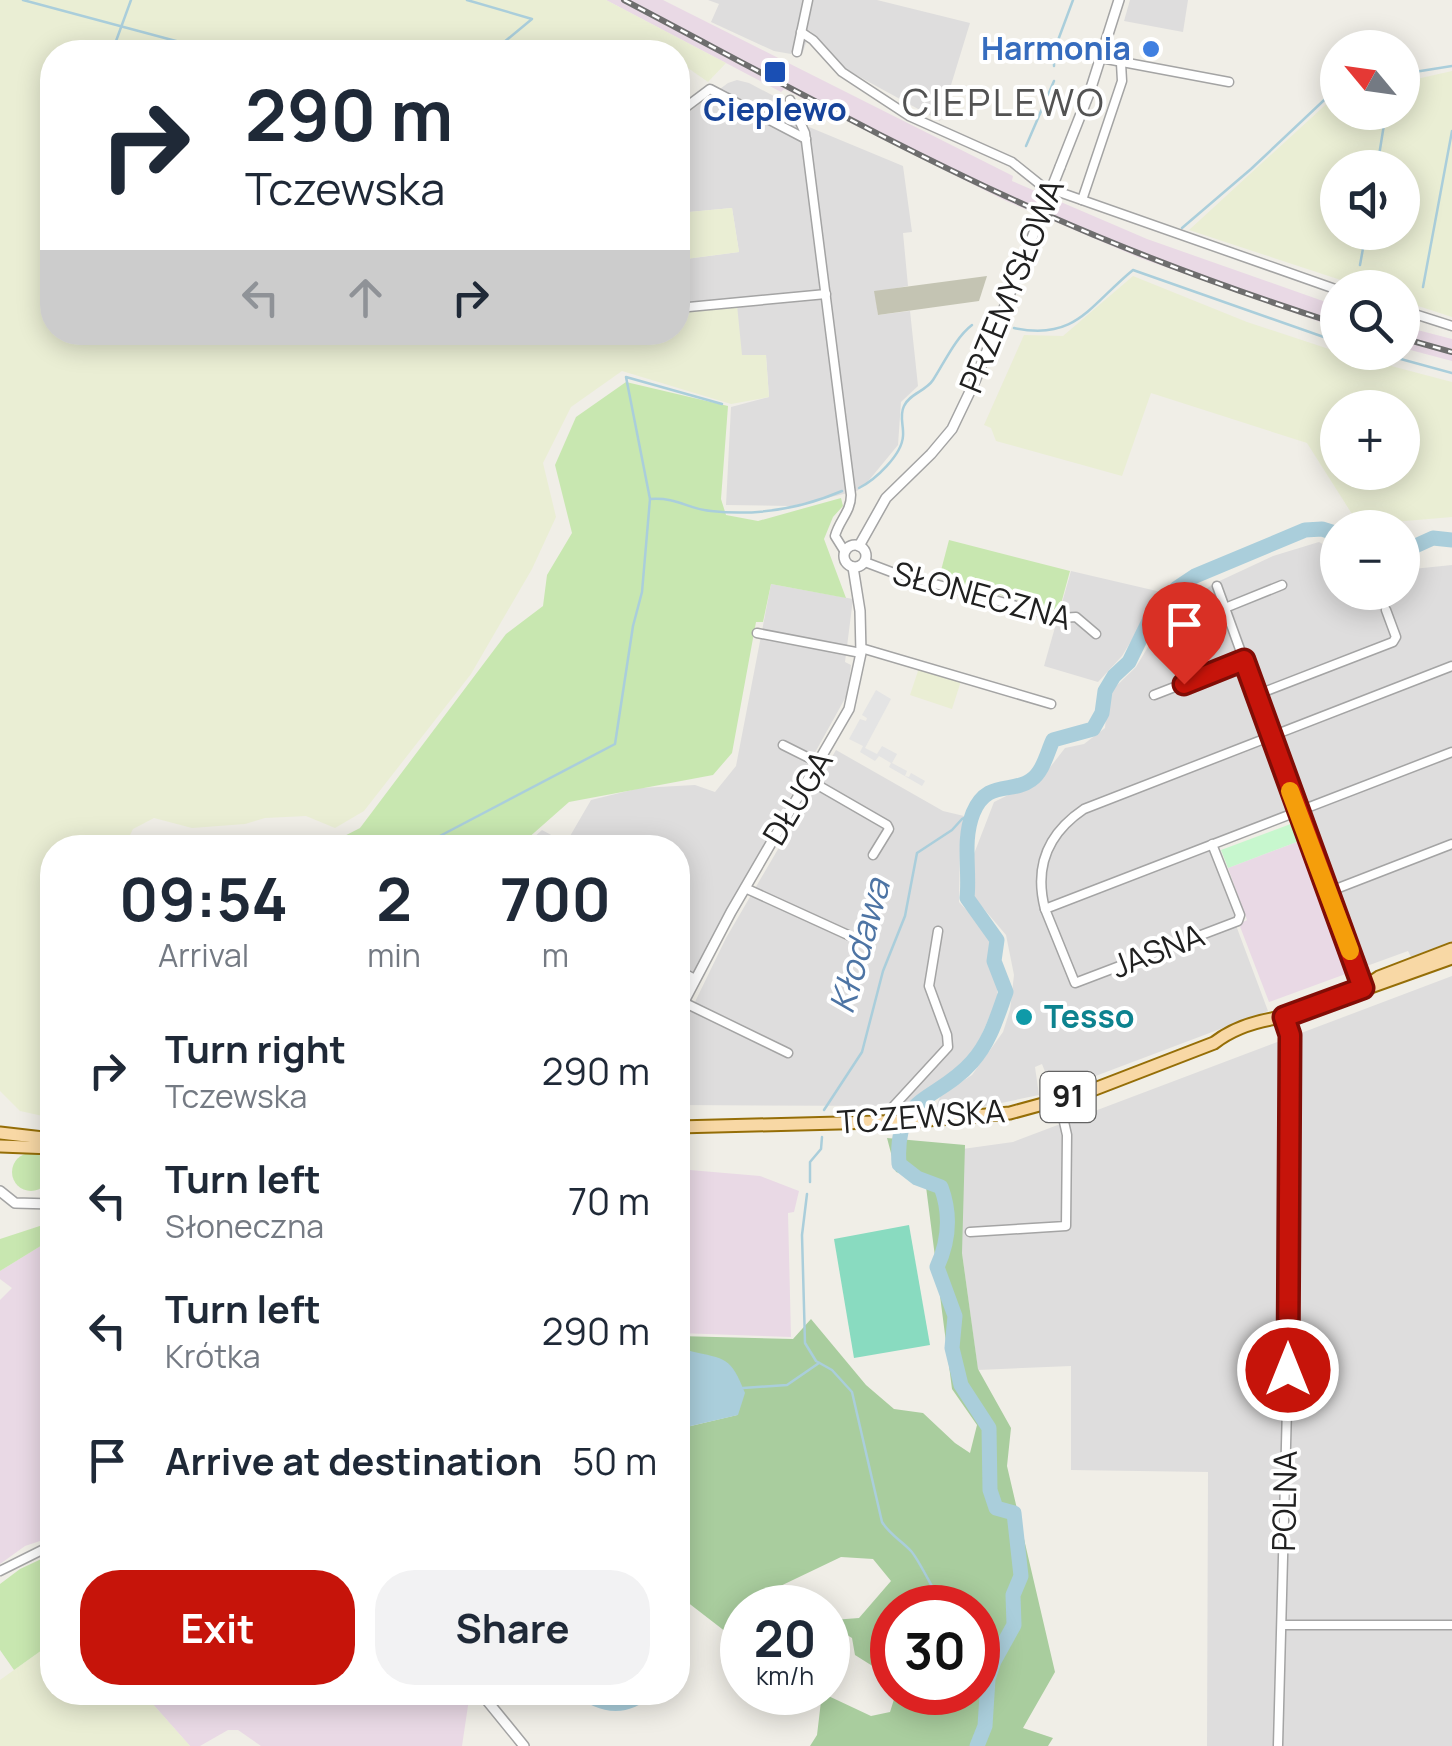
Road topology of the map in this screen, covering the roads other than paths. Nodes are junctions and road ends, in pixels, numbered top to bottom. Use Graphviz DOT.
graph roads {
  1 [pos="808,0"];
  2 [pos="1119,0"];
  3 [pos="801,32"];
  4 [pos="797,52"];
  5 [pos="1101,58"];
  6 [pos="1121,64"];
  7 [pos="1229,82"];
  8 [pos="790,100"];
  9 [pos="690,104"];
  10 [pos="806,139"];
  11 [pos="1082,200"];
  12 [pos="1320,284"];
  13 [pos="826,294"];
  14 [pos="690,307"];
  15 [pos="1420,316"];
  16 [pos="1452,326"];
  17 [pos="859,546"];
  18 [pos="845,552"];
  19 [pos="865,562"];
  20 [pos="853,567"];
  21 [pos="1282,585"];
  22 [pos="1217,586"];
  23 [pos="1225,608"];
  24 [pos="1386,610"];
  25 [pos="757,633"];
  26 [pos="1096,634"];
  27 [pos="861,650"];
  28 [pos="1244,660"];
  29 [pos="1452,666"];
  30 [pos="1256,695"];
  31 [pos="1154,696"];
  32 [pos="1051,704"];
  33 [pos="1271,736"];
  34 [pos="783,744"];
  35 [pos="1452,752"];
  36 [pos="819,763"];
  37 [pos="810,780"];
  38 [pos="1297,812"];
  39 [pos="1212,844"];
  40 [pos="1452,844"];
  41 [pos="872,855"];
  42 [pos="746,888"];
  43 [pos="1328,892"];
  44 [pos="1046,909"];
  45 [pos="938,931"];
  46 [pos="848,935"];
  47 [pos="1452,949"];
  48 [pos="1452,958"];
  49 [pos="690,976"];
  50 [pos="695,979"];
  51 [pos="1363,988"];
  52 [pos="690,989"];
  53 [pos="690,1005"];
  54 [pos="1284,1017"];
  55 [pos="788,1053"];
  56 [pos="1060,1100"];
  57 [pos="892,1122"];
  58 [pos="690,1127"];
  59 [pos="0,1132"];
  60 [pos="40,1137"];
  61 [pos="0,1143"];
  62 [pos="40,1147"];
  63 [pos="0,1191"];
  64 [pos="40,1204"];
  65 [pos="970,1232"];
  66 [pos="40,1551"];
  67 [pos="0,1571"];
  68 [pos="1282,1625"];
  69 [pos="1452,1625"];
  70 [pos="491,1705"];
  71 [pos="1278,1745"];
  72 [pos="524,1746"];
  1 -- 3 [label="street"];
  2 -- 5 [label="street, PRZEMYSŁOWA"];
  3 -- 4 [label="street"];
  3 -- 11 [label="street"];
  5 -- 6 [label="street"];
  5 -- 17 [label="street, PRZEMYSŁOWA, bridge"];
  6 -- 7 [label="street"];
  6 -- 11 [label="street"];
  8 -- 10 [label="street"];
  9 -- 10 [label="street"];
  10 -- 13 [label="street"];
  11 -- 12 [label="street"];
  13 -- 14 [label="street"];
  13 -- 18 [label="street"];
  15 -- 16 [label="street"];
  17 -- 18 [label="street"];
  17 -- 19 [label="street"];
  18 -- 20 [label="street, DŁUGA"];
  19 -- 20 [label="street"];
  19 -- 26 [label="street, SŁONECZNA"];
  20 -- 27 [label="street, DŁUGA"];
  21 -- 23 [label="street"];
  22 -- 23 [label="street"];
  23 -- 28 [label="street"];
  24 -- 30 [label="street"];
  25 -- 27 [label="street"];
  27 -- 32 [label="street"];
  27 -- 36 [label="street, DŁUGA"];
  28 -- 30 [label="street"];
  28 -- 31 [label="street"];
  29 -- 33 [label="street"];
  30 -- 33 [label="street"];
  33 -- 38 [label="street"];
  33 -- 44 [label="street"];
  34 -- 36 [label="street"];
  35 -- 38 [label="street"];
  36 -- 37 [label="street, DŁUGA"];
  37 -- 41 [label="street"];
  37 -- 42 [label="street, DŁUGA"];
  38 -- 39 [label="street"];
  38 -- 43 [label="street"];
  39 -- 44 [label="street"];
  39 -- 44 [label="street, JASNA"];
  40 -- 43 [label="street"];
  42 -- 46 [label="street"];
  42 -- 50 [label="street, DŁUGA"];
  43 -- 51 [label="street"];
  45 -- 57 [label="street"];
  47 -- 51 [label="main road, TCZEWSKA / 91"];
  48 -- 51 [label="main road, TCZEWSKA / 91"];
  49 -- 50 [label="street"];
  50 -- 52 [label="street, DŁUGA"];
  51 -- 54 [label="main road, TCZEWSKA / 91"];
  53 -- 55 [label="street"];
  54 -- 56 [label="main road, TCZEWSKA / 91"];
  54 -- 68 [label="street, POLNA"];
  56 -- 57 [label="main road, TCZEWSKA / 91"];
  56 -- 65 [label="street"];
  57 -- 58 [label="main road, TCZEWSKA / 91"];
  59 -- 60 [label="main road"];
  59 -- 61 [label="main road"];
  61 -- 62 [label="main road"];
  63 -- 64 [label="street"];
  66 -- 67 [label="street"];
  68 -- 69 [label="street"];
  68 -- 71 [label="street, POLNA"];
  70 -- 72 [label="street"];
}
